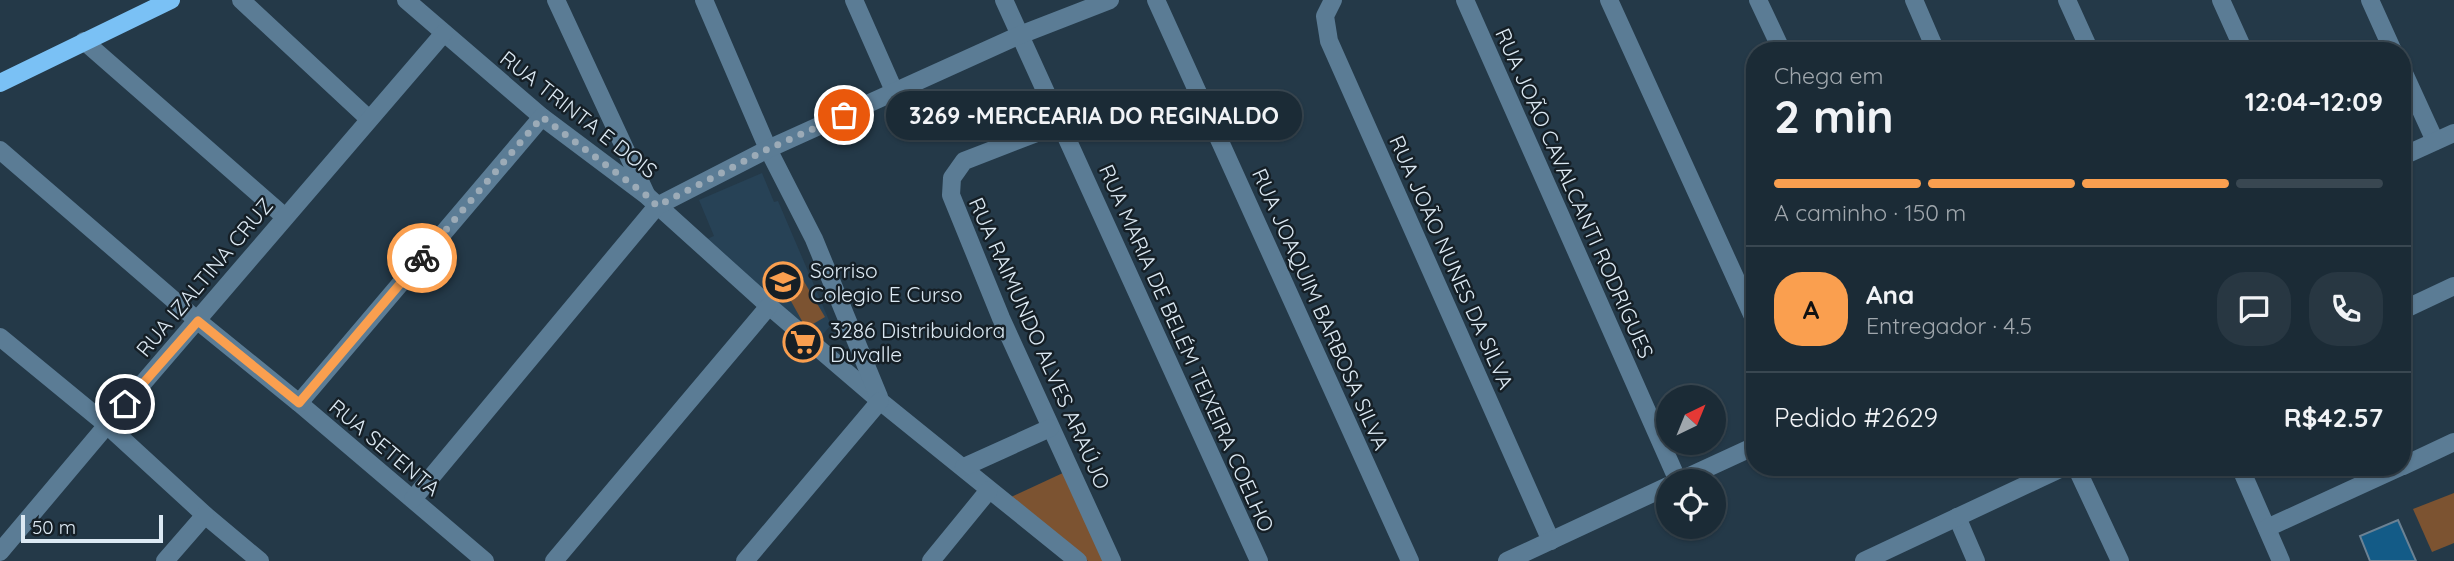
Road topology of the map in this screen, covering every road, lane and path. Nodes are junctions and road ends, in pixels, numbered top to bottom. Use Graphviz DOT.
graph roads {
  1 [pos="171,0"];
  2 [pos="241,0"];
  3 [pos="405,0"];
  4 [pos="556,0"];
  5 [pos="704,0"];
  6 [pos="854,0"];
  7 [pos="1004,0"];
  8 [pos="1110,0"];
  9 [pos="1156,0"];
  10 [pos="1333,0"];
  11 [pos="1465,0"];
  12 [pos="1609,0"];
  13 [pos="1758,0"];
  14 [pos="1913,0"];
  15 [pos="2067,0"];
  16 [pos="2221,0"];
  17 [pos="2370,0"];
  18 [pos="444,33"];
  19 [pos="1020,36"];
  20 [pos="84,41"];
  21 [pos="1778,42"];
  22 [pos="1932,42"];
  23 [pos="2086,42"];
  24 [pos="2240,42"];
  25 [pos="2389,42"];
  26 [pos="0,83"];
  27 [pos="2411,88"];
  28 [pos="895,93"];
  29 [pos="542,117"];
  30 [pos="369,119"];
  31 [pos="1060,124"];
  32 [pos="2454,133"];
  33 [pos="2435,141"];
  34 [pos="768,149"];
  35 [pos="0,150"];
  36 [pos="2411,152"];
  37 [pos="652,201"];
  38 [pos="285,217"];
  39 [pos="2454,286"];
  40 [pos="1746,301"];
  41 [pos="769,306"];
  42 [pos="2411,306"];
  43 [pos="198,321"];
  44 [pos="0,337"];
  45 [pos="880,401"];
  46 [pos="299,403"];
  47 [pos="107,425"];
  48 [pos="1050,428"];
  49 [pos="2454,442"];
  50 [pos="1746,450"];
  51 [pos="2411,462"];
  52 [pos="964,467"];
  53 [pos="1673,469"];
  54 [pos="1704,469"];
  55 [pos="2045,476"];
  56 [pos="2080,476"];
  57 [pos="2244,476"];
  58 [pos="2381,476"];
  59 [pos="989,490"];
  60 [pos="1656,492"];
  61 [pos="413,499"];
  62 [pos="205,515"];
  63 [pos="1957,517"];
  64 [pos="0,524"];
  65 [pos="2267,528"];
  66 [pos="14,536"];
  67 [pos="1551,541"];
  68 [pos="0,552"];
  69 [pos="165,561"];
  70 [pos="260,561"];
  71 [pos="485,561"];
  72 [pos="554,561"];
  73 [pos="745,561"];
  74 [pos="931,561"];
  75 [pos="1078,561"];
  76 [pos="1112,561"];
  77 [pos="1259,561"];
  78 [pos="1410,561"];
  79 [pos="1507,561"];
  80 [pos="1864,561"];
  81 [pos="1976,561"];
  82 [pos="2120,561"];
  83 [pos="2281,561"];
  1 -- 20 [label="main road"];
  2 -- 30 [label="street"];
  3 -- 18 [label="street, RUA TRINTA E DOIS"];
  4 -- 37 [label="street"];
  5 -- 34 [label="street"];
  6 -- 28 [label="street"];
  7 -- 19 [label="street, RUA MARIA DE BELÉM TEIXEIRA COELHO"];
  8 -- 19 [label="street"];
  9 -- 78 [label="street, RUA JOAQUIM BARBOSA SILVA"];
  10 -- 67 [label="street, RUA JOÃO NUNES DA SILVA"];
  11 -- 53 [label="street, RUA JOÃO CAVALCANTI RODRIGUES"];
  12 -- 40 [label="street"];
  13 -- 21 [label="street"];
  14 -- 22 [label="street"];
  15 -- 23 [label="street"];
  16 -- 24 [label="street"];
  17 -- 25 [label="street"];
  18 -- 29 [label="street, RUA TRINTA E DOIS"];
  18 -- 30 [label="street, RUA IZALTINA CRUZ"];
  19 -- 28 [label="street"];
  19 -- 31 [label="street, RUA MARIA DE BELÉM TEIXEIRA COELHO"];
  20 -- 26 [label="main road"];
  20 -- 38 [label="street"];
  27 -- 33 [label="street"];
  28 -- 34 [label="street"];
  29 -- 37 [label="street, RUA TRINTA E DOIS"];
  29 -- 46 [label="street"];
  30 -- 38 [label="street, RUA IZALTINA CRUZ"];
  31 -- 48 [label="street, RUA RAIMUNDO ALVES ARAÚJO"];
  31 -- 77 [label="street, RUA MARIA DE BELÉM TEIXEIRA COELHO"];
  32 -- 33 [label="street"];
  33 -- 36 [label="street"];
  34 -- 37 [label="street"];
  34 -- 45 [label="street"];
  35 -- 43 [label="street, RUA SETENTA"];
  37 -- 41 [label="street, RUA TRINTA E DOIS"];
  37 -- 61 [label="street"];
  38 -- 43 [label="street, RUA IZALTINA CRUZ"];
  39 -- 42 [label="street"];
  41 -- 45 [label="street, RUA TRINTA E DOIS"];
  41 -- 72 [label="street"];
  43 -- 46 [label="street, RUA SETENTA"];
  43 -- 47 [label="street, RUA IZALTINA CRUZ"];
  44 -- 47 [label="street"];
  45 -- 52 [label="street, RUA TRINTA E DOIS"];
  45 -- 73 [label="street"];
  46 -- 61 [label="street, RUA SETENTA"];
  47 -- 62 [label="street"];
  47 -- 66 [label="street, RUA IZALTINA CRUZ"];
  48 -- 52 [label="street"];
  48 -- 76 [label="street, RUA RAIMUNDO ALVES ARAÚJO"];
  49 -- 51 [label="street"];
  50 -- 54 [label="street"];
  52 -- 59 [label="street, RUA TRINTA E DOIS"];
  55 -- 63 [label="street"];
  56 -- 82 [label="street"];
  57 -- 65 [label="street"];
  58 -- 65 [label="street"];
  59 -- 74 [label="street"];
  59 -- 75 [label="street, RUA TRINTA E DOIS"];
  60 -- 67 [label="street"];
  61 -- 71 [label="street, RUA SETENTA"];
  62 -- 69 [label="street"];
  62 -- 70 [label="street"];
  63 -- 80 [label="street"];
  63 -- 81 [label="street"];
  64 -- 66 [label="street"];
  65 -- 83 [label="street"];
  66 -- 68 [label="street, RUA IZALTINA CRUZ"];
  67 -- 79 [label="street"];
}
